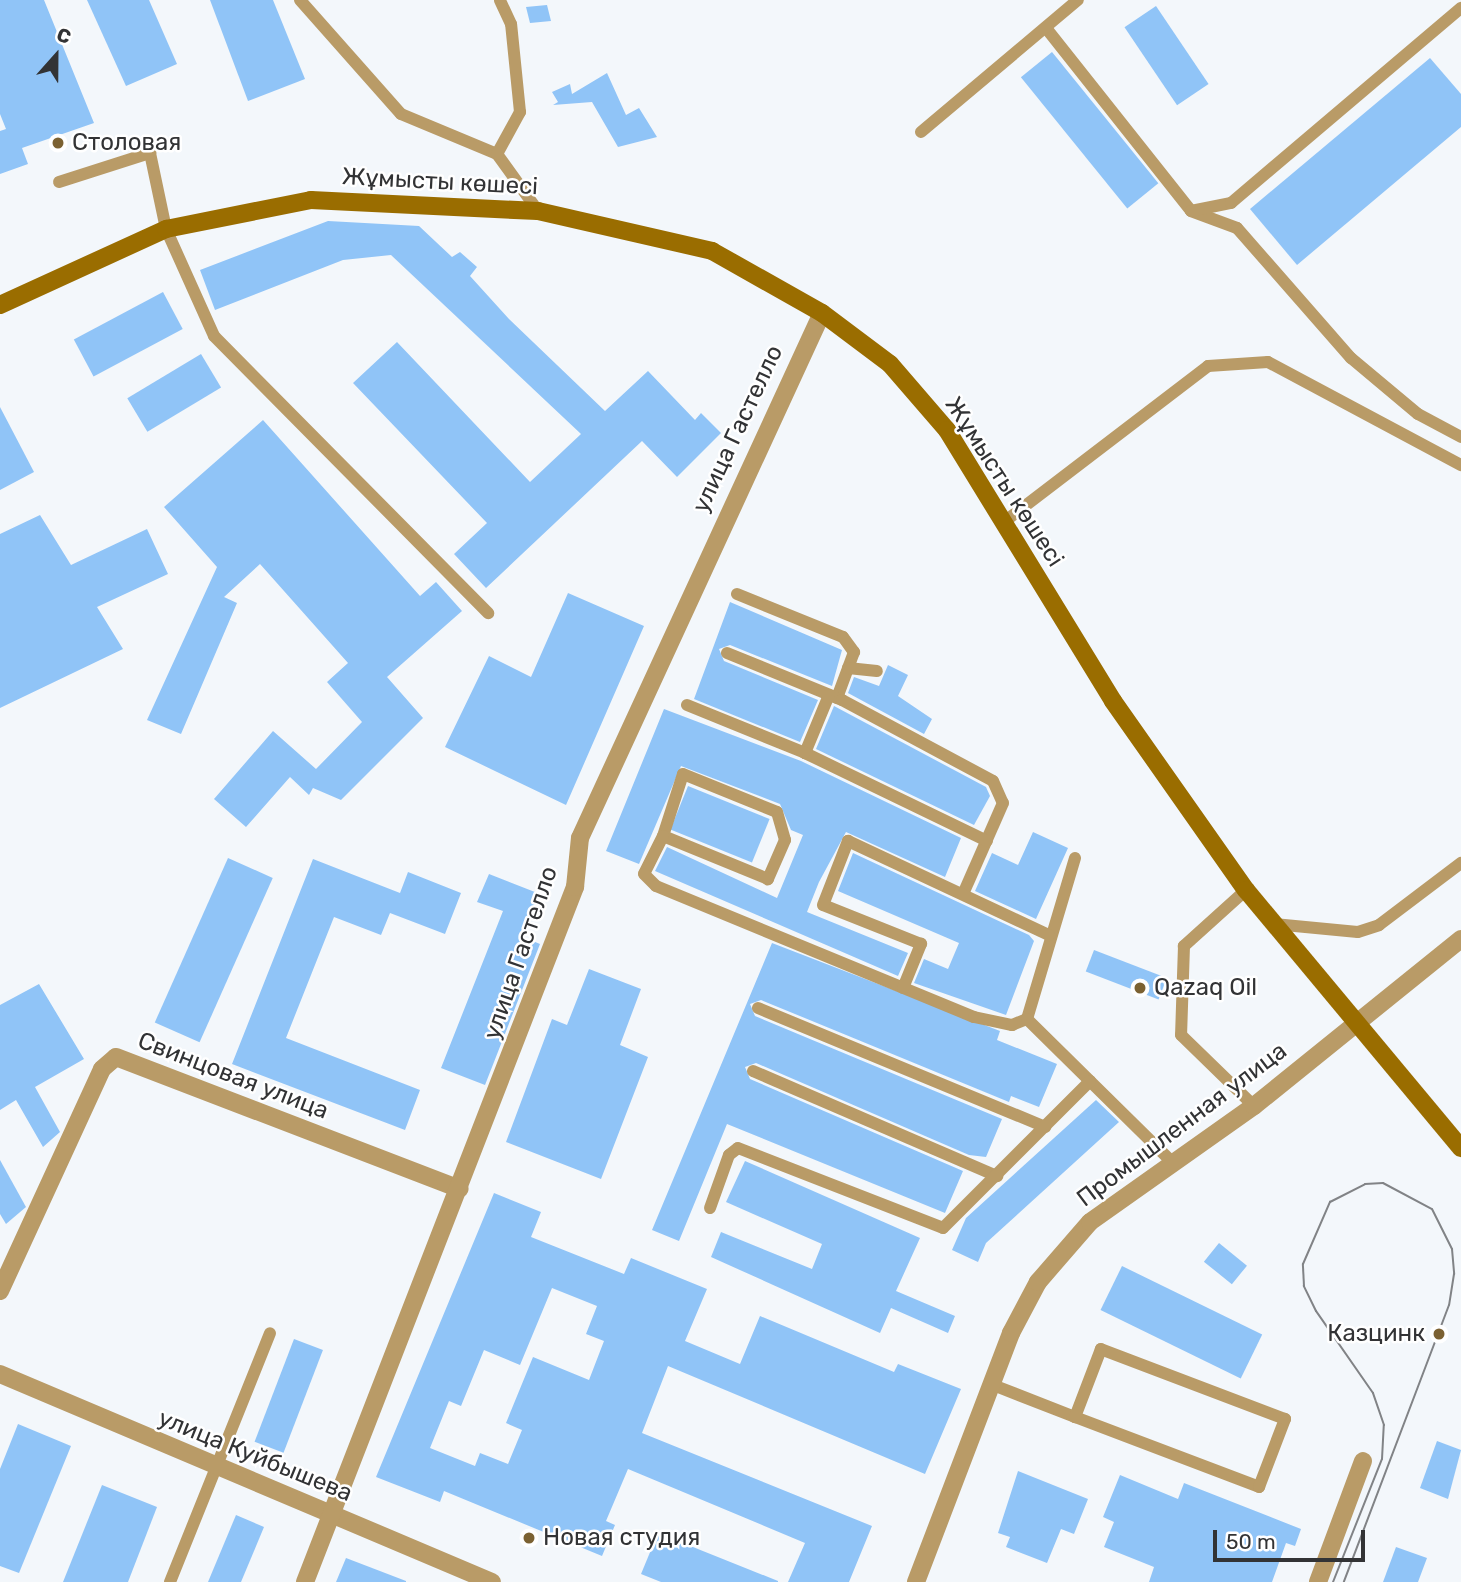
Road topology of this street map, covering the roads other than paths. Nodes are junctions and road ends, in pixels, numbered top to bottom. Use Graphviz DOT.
graph roads {
  1 [pos="300,0"];
  2 [pos="500,0"];
  3 [pos="1078,0"];
  4 [pos="1461,8"];
  5 [pos="1046,28"];
  6 [pos="921,132"];
  7 [pos="497,154"];
  8 [pos="59,182"];
  9 [pos="538,211"];
  10 [pos="1191,211"];
  11 [pos="166,229"];
  12 [pos="0,305"];
  13 [pos="822,313"];
  14 [pos="1461,437"];
  15 [pos="1461,465"];
  16 [pos="1004,523"];
  17 [pos="737,594"];
  18 [pos="488,613"];
  19 [pos="727,653"];
  20 [pos="848,668"];
  21 [pos="877,671"];
  22 [pos="833,696"];
  23 [pos="687,705"];
  24 [pos="804,753"];
  25 [pos="663,836"];
  26 [pos="987,841"];
  27 [pos="1075,858"];
  28 [pos="1461,863"];
  29 [pos="1246,891"];
  30 [pos="963,894"];
  31 [pos="1274,925"];
  32 [pos="1049,934"];
  33 [pos="1461,939"];
  34 [pos="903,988"];
  35 [pos="758,1007"];
  36 [pos="1027,1019"];
  37 [pos="1354,1024"];
  38 [pos="754,1071"];
  39 [pos="1090,1082"];
  40 [pos="1254,1106"];
  41 [pos="1045,1127"];
  42 [pos="1461,1148"];
  43 [pos="1170,1160"];
  44 [pos="997,1176"];
  45 [pos="460,1189"];
  46 [pos="710,1208"];
  47 [pos="0,1291"];
  48 [pos="270,1333"];
  49 [pos="0,1374"];
  50 [pos="993,1385"];
  51 [pos="1075,1417"];
  52 [pos="1363,1461"];
  53 [pos="218,1470"];
  54 [pos="331,1514"];
  55 [pos="170,1582"];
  56 [pos="305,1582"];
  57 [pos="492,1582"];
  58 [pos="916,1582"];
  59 [pos="1318,1582"];
  1 -- 7 [label="lane"];
  2 -- 7 [label="lane"];
  3 -- 5 [label="lane"];
  4 -- 10 [label="lane"];
  5 -- 6 [label="lane"];
  5 -- 10 [label="lane"];
  7 -- 9 [label="lane"];
  8 -- 11 [label="lane"];
  9 -- 11 [label="main road, Жұмысты көшесі"];
  9 -- 13 [label="main road, Жұмысты көшесі"];
  10 -- 14 [label="lane"];
  11 -- 12 [label="main road, Жұмысты көшесі"];
  11 -- 18 [label="lane"];
  13 -- 16 [label="main road, Жұмысты көшесі"];
  13 -- 45 [label="street, улица Гастелло"];
  15 -- 16 [label="lane"];
  16 -- 29 [label="main road, Жұмысты көшесі"];
  17 -- 20 [label="lane"];
  19 -- 22 [label="lane"];
  20 -- 21 [label="lane"];
  20 -- 22 [label="lane"];
  22 -- 24 [label="lane"];
  22 -- 26 [label="lane"];
  23 -- 24 [label="lane"];
  24 -- 26 [label="lane"];
  25 -- 25 [label="lane"];
  25 -- 34 [label="lane"];
  26 -- 30 [label="lane"];
  27 -- 32 [label="lane"];
  28 -- 31 [label="lane"];
  29 -- 31 [label="main road, Жұмысты көшесі"];
  29 -- 40 [label="lane"];
  30 -- 32 [label="lane"];
  30 -- 34 [label="lane"];
  31 -- 37 [label="main road, Жұмысты көшесі"];
  32 -- 36 [label="lane"];
  33 -- 37 [label="street, Промышленная улица"];
  34 -- 36 [label="lane"];
  35 -- 41 [label="lane"];
  36 -- 39 [label="lane"];
  37 -- 40 [label="street, Промышленная улица"];
  37 -- 42 [label="main road, Жұмысты көшесі"];
  38 -- 44 [label="lane"];
  39 -- 41 [label="lane"];
  39 -- 43 [label="lane"];
  40 -- 43 [label="street, Промышленная улица"];
  41 -- 44 [label="lane"];
  43 -- 50 [label="street, Промышленная улица"];
  44 -- 46 [label="lane"];
  45 -- 47 [label="street, Свинцовая улица"];
  45 -- 54 [label="street, улица Гастелло"];
  48 -- 53 [label="lane"];
  49 -- 53 [label="street, улица Куйбышева"];
  50 -- 51 [label="lane"];
  50 -- 58 [label="street, Промышленная улица"];
  51 -- 51 [label="lane"];
  52 -- 59 [label="street"];
  53 -- 54 [label="street, улица Куйбышева"];
  53 -- 55 [label="lane"];
  54 -- 56 [label="street, улица Гастелло"];
  54 -- 57 [label="street, улица Куйбышева"];
}
